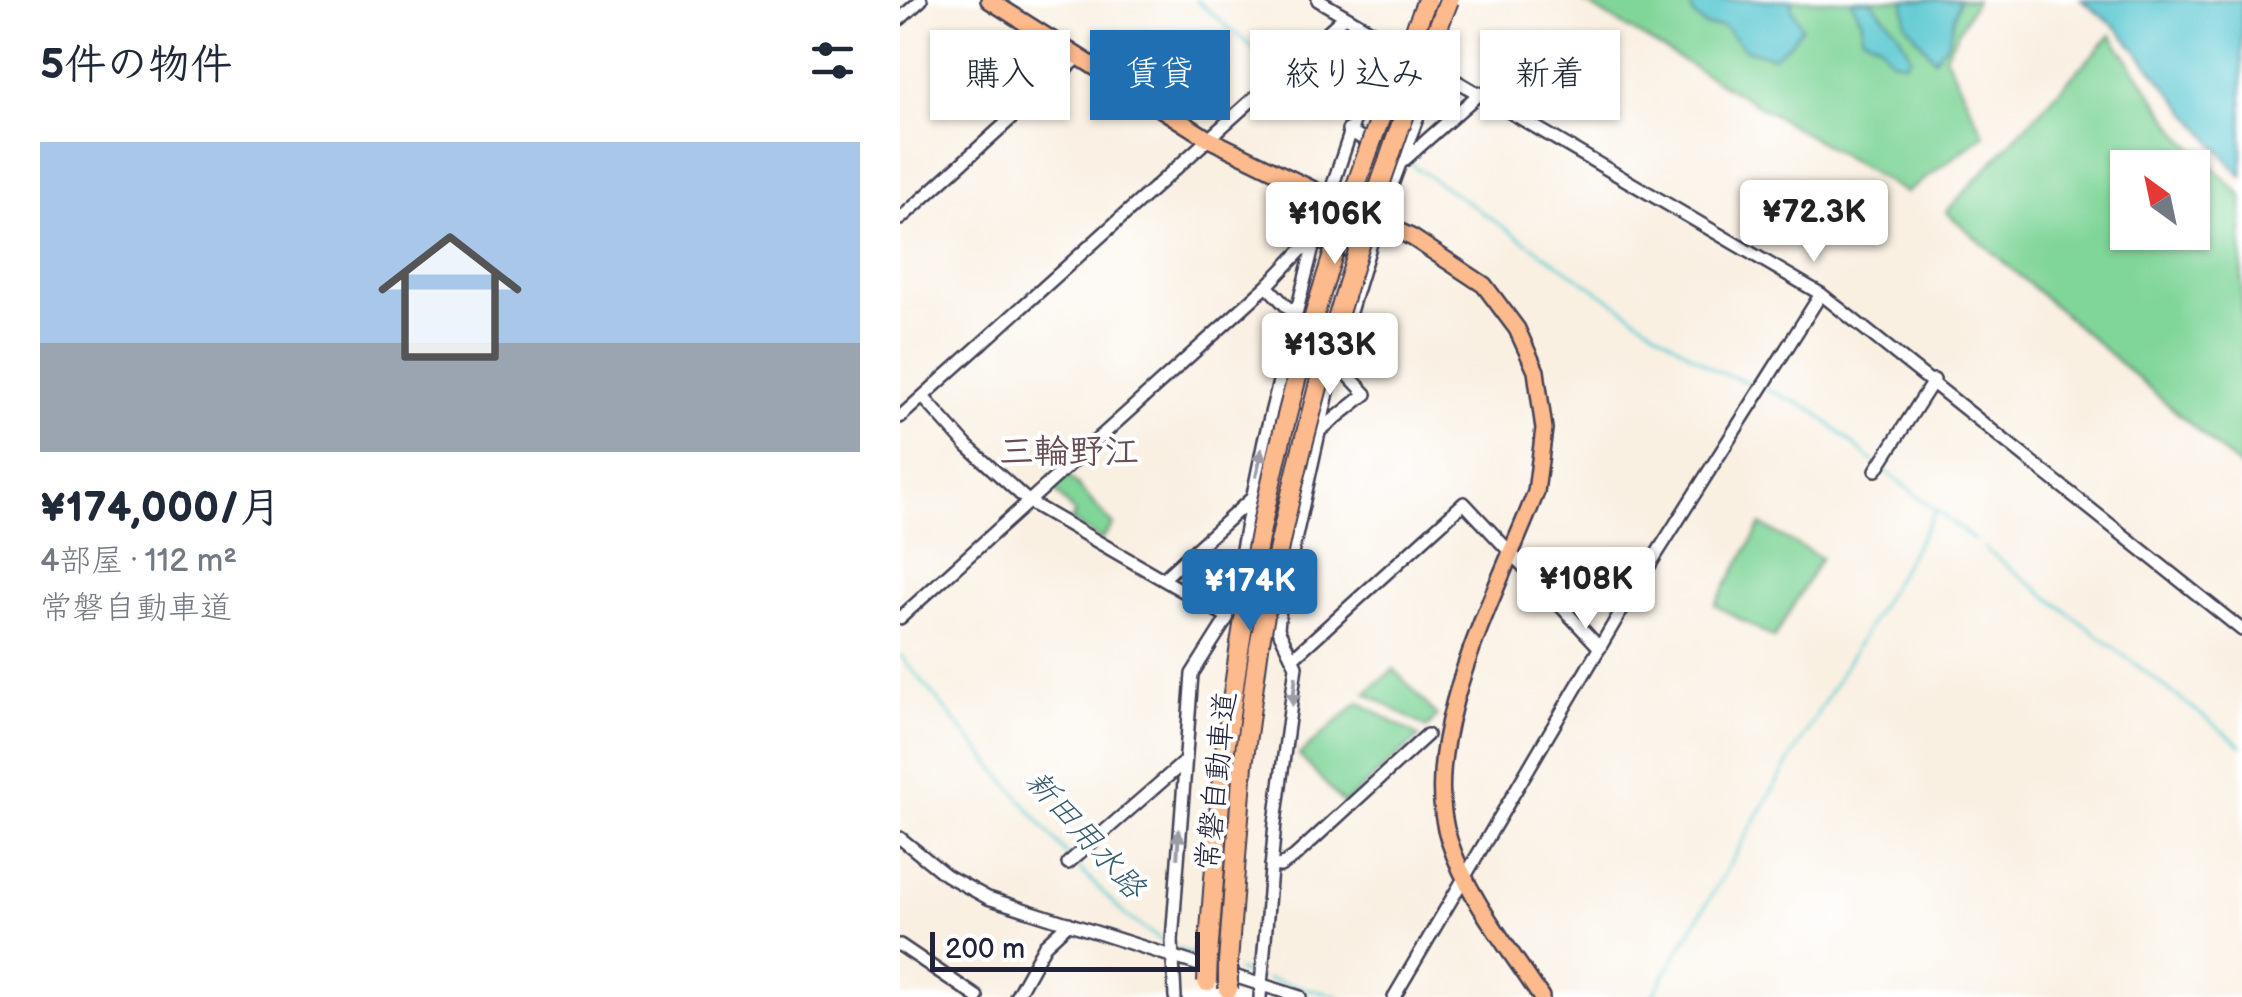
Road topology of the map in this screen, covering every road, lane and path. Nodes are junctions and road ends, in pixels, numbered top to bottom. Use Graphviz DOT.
graph roads {
  1 [pos="989,0"];
  2 [pos="1318,0"];
  3 [pos="1427,0"];
  4 [pos="1449,0"];
  5 [pos="913,3"];
  6 [pos="1344,16"];
  7 [pos="900,19"];
  8 [pos="1369,30"];
  9 [pos="1077,59"];
  10 [pos="1460,82"];
  11 [pos="1480,93"];
  12 [pos="1352,120"];
  13 [pos="1417,120"];
  14 [pos="1526,120"];
  15 [pos="1350,125"];
  16 [pos="1207,138"];
  17 [pos="1403,159"];
  18 [pos="1327,199"];
  19 [pos="900,220"];
  20 [pos="1378,221"];
  21 [pos="1315,239"];
  22 [pos="1367,255"];
  23 [pos="1268,286"];
  24 [pos="1821,294"];
  25 [pos="1297,310"];
  26 [pos="1290,337"];
  27 [pos="1337,356"];
  28 [pos="1934,380"];
  29 [pos="923,397"];
  30 [pos="900,417"];
  31 [pos="1318,432"];
  32 [pos="1876,470"];
  33 [pos="1252,498"];
  34 [pos="1029,502"];
  35 [pos="1301,504"];
  36 [pos="1512,556"];
  37 [pos="1162,579"];
  38 [pos="1229,613"];
  39 [pos="900,618"];
  40 [pos="1279,618"];
  41 [pos="2242,630"];
  42 [pos="1250,646"];
  43 [pos="1600,648"];
  44 [pos="1295,656"];
  45 [pos="1427,735"];
  46 [pos="1182,764"];
  47 [pos="900,838"];
  48 [pos="1072,860"];
  49 [pos="1272,865"];
  50 [pos="1465,878"];
  51 [pos="1069,923"];
  52 [pos="900,945"];
  53 [pos="1172,951"];
  54 [pos="1261,984"];
  55 [pos="1207,990"];
  56 [pos="1228,993"];
  57 [pos="977,997"];
  58 [pos="1016,997"];
  59 [pos="1175,997"];
  60 [pos="1300,997"];
  61 [pos="1394,997"];
  62 [pos="1541,997"];
  1 -- 9 [label="main road"];
  2 -- 6 [label="street"];
  3 -- 42 [label="highway, 常磐自動車道, bridge"];
  4 -- 42 [label="highway, 常磐自動車道, bridge"];
  5 -- 7 [label="street"];
  6 -- 8 [label="street"];
  6 -- 16 [label="street"];
  9 -- 16 [label="main road"];
  9 -- 19 [label="street"];
  10 -- 11 [label="street"];
  11 -- 17 [label="street"];
  12 -- 15 [label="street"];
  13 -- 17 [label="street"];
  14 -- 24 [label="street"];
  15 -- 17 [label="street"];
  15 -- 18 [label="street"];
  16 -- 18 [label="main road"];
  16 -- 29 [label="street"];
  17 -- 20 [label="street"];
  18 -- 20 [label="main road"];
  18 -- 21 [label="street"];
  20 -- 22 [label="street"];
  20 -- 36 [label="main road"];
  21 -- 22 [label="street"];
  21 -- 23 [label="street"];
  21 -- 25 [label="street"];
  22 -- 27 [label="street"];
  23 -- 25 [label="street"];
  23 -- 34 [label="street"];
  24 -- 28 [label="street"];
  24 -- 43 [label="street"];
  25 -- 26 [label="street"];
  26 -- 27 [label="street"];
  33 -- 26 [label="street, one-way"];
  27 -- 31 [label="street"];
  27 -- 31 [label="street"];
  28 -- 32 [label="street"];
  28 -- 41 [label="street"];
  29 -- 30 [label="street"];
  29 -- 34 [label="street"];
  31 -- 35 [label="street"];
  33 -- 35 [label="street"];
  33 -- 37 [label="street"];
  33 -- 38 [label="street"];
  34 -- 37 [label="street"];
  34 -- 39 [label="street"];
  35 -- 40 [label="street"];
  36 -- 43 [label="street"];
  36 -- 44 [label="street"];
  36 -- 50 [label="main road"];
  37 -- 38 [label="street"];
  38 -- 40 [label="street"];
  38 -- 46 [label="street"];
  40 -- 44 [label="street"];
  42 -- 55 [label="highway, 常磐自動車道, bridge"];
  42 -- 56 [label="highway, 常磐自動車道, bridge"];
  43 -- 50 [label="street"];
  44 -- 49 [label="street, one-way"];
  45 -- 49 [label="street"];
  46 -- 48 [label="street"];
  53 -- 46 [label="street, one-way"];
  47 -- 51 [label="street"];
  49 -- 54 [label="street"];
  50 -- 61 [label="street"];
  50 -- 62 [label="main road"];
  51 -- 53 [label="street"];
  51 -- 58 [label="street"];
  52 -- 57 [label="street"];
  53 -- 54 [label="street"];
  53 -- 59 [label="street"];
  54 -- 60 [label="street"];
}
